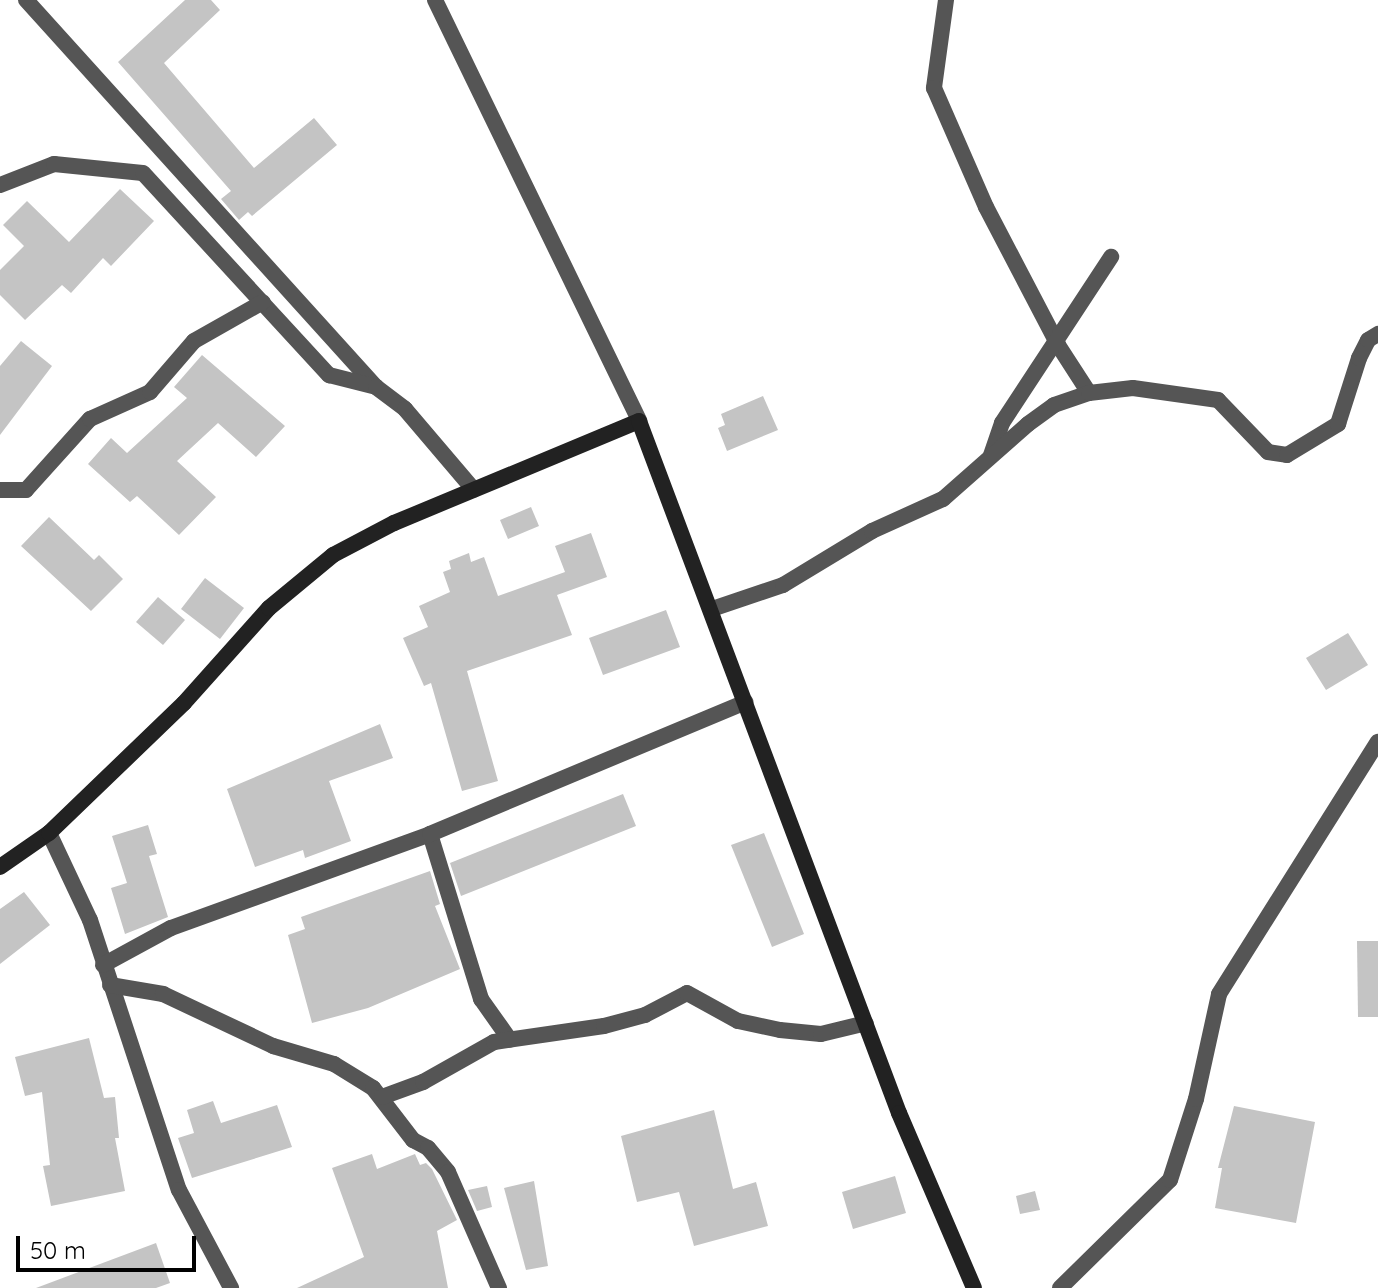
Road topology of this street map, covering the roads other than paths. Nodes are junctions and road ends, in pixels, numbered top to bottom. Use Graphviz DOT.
graph roads {
  1 [pos="26,0"];
  2 [pos="435,0"];
  3 [pos="946,0"];
  4 [pos="0,185"];
  5 [pos="1111,257"];
  6 [pos="263,302"];
  7 [pos="1378,334"];
  8 [pos="1058,345"];
  9 [pos="376,387"];
  10 [pos="1089,393"];
  11 [pos="639,421"];
  12 [pos="989,460"];
  13 [pos="0,490"];
  14 [pos="474,490"];
  15 [pos="712,609"];
  16 [pos="746,702"];
  17 [pos="1378,742"];
  18 [pos="49,833"];
  19 [pos="430,834"];
  20 [pos="0,867"];
  21 [pos="103,965"];
  22 [pos="110,985"];
  23 [pos="866,1023"];
  24 [pos="510,1040"];
  25 [pos="382,1097"];
  26 [pos="231,1288"];
  27 [pos="499,1288"];
  28 [pos="974,1288"];
  29 [pos="1060,1288"];
  1 -- 9 [label="street"];
  2 -- 11 [label="street"];
  3 -- 8 [label="street"];
  4 -- 6 [label="street"];
  5 -- 8 [label="street"];
  6 -- 9 [label="street"];
  6 -- 13 [label="street"];
  7 -- 10 [label="street"];
  8 -- 10 [label="street"];
  8 -- 12 [label="street"];
  9 -- 14 [label="street"];
  10 -- 12 [label="street"];
  11 -- 14 [label="street"];
  11 -- 15 [label="street"];
  12 -- 15 [label="street"];
  14 -- 18 [label="street"];
  15 -- 16 [label="street"];
  16 -- 19 [label="street"];
  16 -- 23 [label="street"];
  17 -- 29 [label="street"];
  18 -- 20 [label="street"];
  18 -- 21 [label="street"];
  19 -- 21 [label="street"];
  19 -- 24 [label="street"];
  21 -- 22 [label="street"];
  22 -- 25 [label="street"];
  22 -- 26 [label="street"];
  23 -- 24 [label="street"];
  23 -- 28 [label="street"];
  24 -- 25 [label="street"];
  25 -- 27 [label="street"];
}
